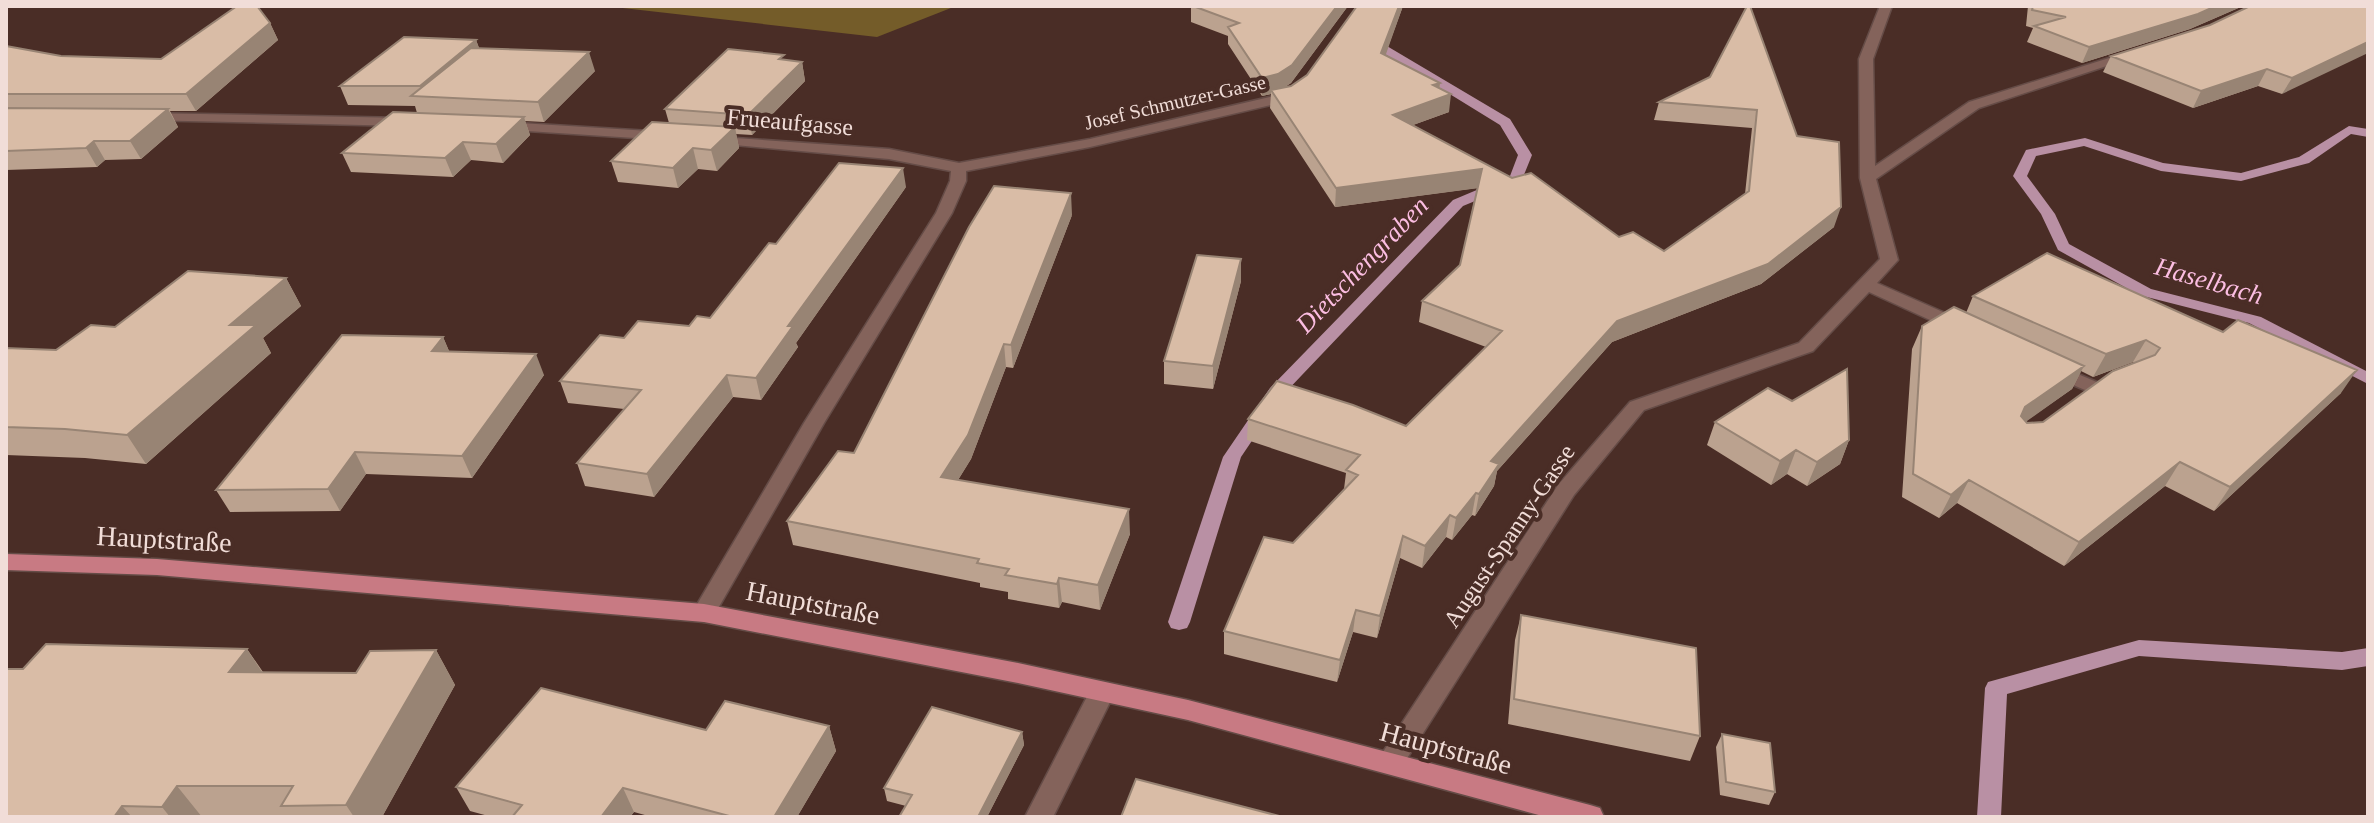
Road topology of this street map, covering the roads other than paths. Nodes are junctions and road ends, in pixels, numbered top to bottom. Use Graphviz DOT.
graph roads {
  1 [pos="1886,6"];
  2 [pos="2151,49"];
  3 [pos="1307,77"];
  4 [pos="128,117"];
  5 [pos="424,123"];
  6 [pos="485,125"];
  7 [pos="959,168"];
  8 [pos="1868,178"];
  9 [pos="1866,284"];
  10 [pos="1979,335"];
  11 [pos="2035,361"];
  12 [pos="2068,404"];
  13 [pos="6,562"];
  14 [pos="704,613"];
  15 [pos="1102,692"];
  16 [pos="1390,763"];
  17 [pos="1039,817"];
  18 [pos="1590,817"];
  1 -- 8 [label="street"];
  2 -- 8 [label="street"];
  3 -- 7 [label="street, Josef Schmutzer-Gasse"];
  4 -- 5 [label="street"];
  6 -- 7 [label="street, Frueaufgasse"];
  7 -- 14 [label="street"];
  8 -- 9 [label="street, August-Spanny-Gasse"];
  9 -- 10 [label="street"];
  9 -- 16 [label="street, August-Spanny-Gasse"];
  11 -- 12 [label="street"];
  13 -- 14 [label="main road, Hauptstraße"];
  14 -- 15 [label="main road, Hauptstraße"];
  15 -- 16 [label="main road, Hauptstraße"];
  15 -- 17 [label="street"];
  16 -- 18 [label="main road, Hauptstraße"];
}
